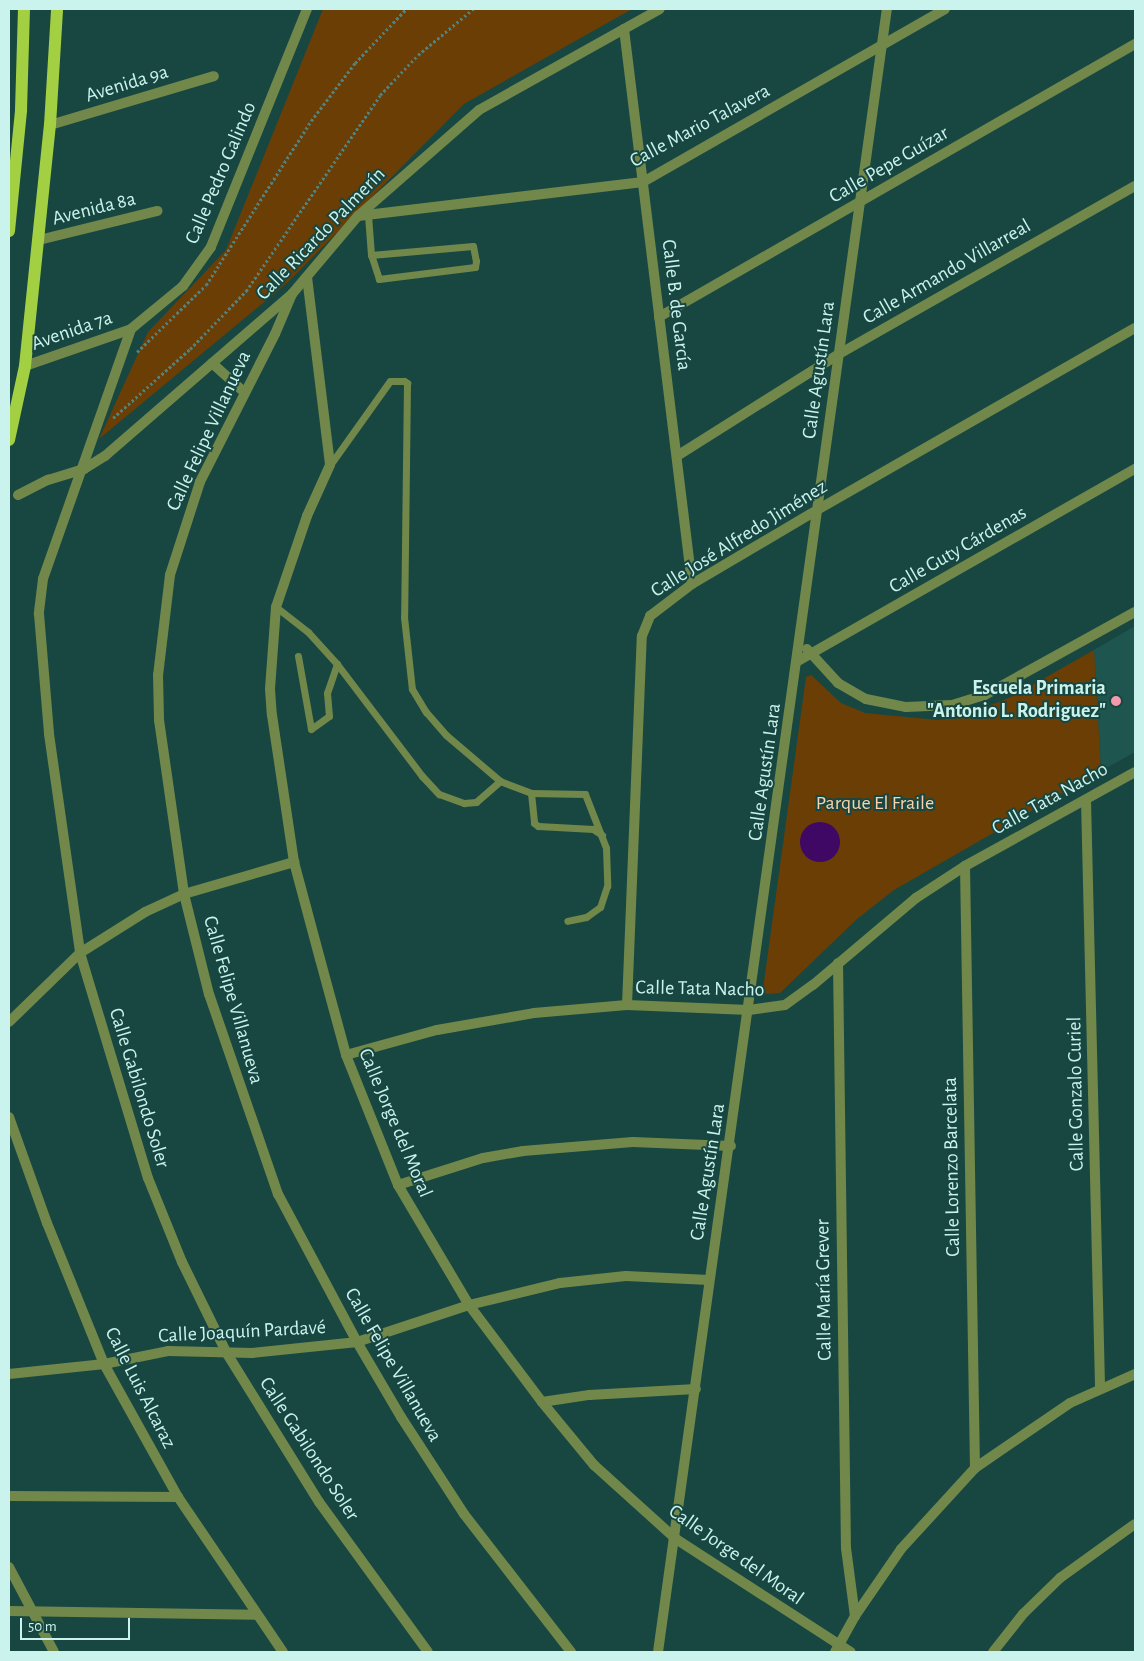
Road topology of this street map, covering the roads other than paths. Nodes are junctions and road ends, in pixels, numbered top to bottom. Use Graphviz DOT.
graph roads {
  1 [pos="24,9"];
  2 [pos="57,9"];
  3 [pos="307,9"];
  4 [pos="660,9"];
  5 [pos="887,9"];
  6 [pos="945,9"];
  7 [pos="624,29"];
  8 [pos="882,44"];
  9 [pos="1135,44"];
  10 [pos="214,76"];
  11 [pos="50,125"];
  12 [pos="643,182"];
  13 [pos="1135,186"];
  14 [pos="861,201"];
  15 [pos="157,211"];
  16 [pos="363,216"];
  17 [pos="9,231"];
  18 [pos="39,240"];
  19 [pos="371,255"];
  20 [pos="307,277"];
  21 [pos="292,294"];
  22 [pos="660,317"];
  23 [pos="1135,328"];
  24 [pos="131,329"];
  25 [pos="839,354"];
  26 [pos="212,363"];
  27 [pos="25,366"];
  28 [pos="244,392"];
  29 [pos="9,440"];
  30 [pos="677,456"];
  31 [pos="330,465"];
  32 [pos="84,469"];
  33 [pos="1135,469"];
  34 [pos="18,495"];
  35 [pos="817,510"];
  36 [pos="692,584"];
  37 [pos="276,607"];
  38 [pos="1135,612"];
  39 [pos="801,642"];
  40 [pos="811,654"];
  41 [pos="298,656"];
  42 [pos="798,661"];
  43 [pos="337,664"];
  44 [pos="1135,772"];
  45 [pos="500,781"];
  46 [pos="531,793"];
  47 [pos="1086,800"];
  48 [pos="602,835"];
  49 [pos="294,862"];
  50 [pos="965,866"];
  51 [pos="184,894"];
  52 [pos="566,921"];
  53 [pos="80,953"];
  54 [pos="838,963"];
  55 [pos="627,1005"];
  56 [pos="749,1010"];
  57 [pos="9,1022"];
  58 [pos="346,1055"];
  59 [pos="9,1117"];
  60 [pos="731,1146"];
  61 [pos="398,1185"];
  62 [pos="709,1280"];
  63 [pos="469,1305"];
  64 [pos="357,1342"];
  65 [pos="226,1352"];
  66 [pos="104,1364"];
  67 [pos="9,1374"];
  68 [pos="1135,1374"];
  69 [pos="1100,1387"];
  70 [pos="696,1389"];
  71 [pos="542,1402"];
  72 [pos="975,1468"];
  73 [pos="9,1496"];
  74 [pos="178,1497"];
  75 [pos="1135,1524"];
  76 [pos="676,1539"];
  77 [pos="9,1567"];
  78 [pos="9,1611"];
  79 [pos="32,1611"];
  80 [pos="255,1615"];
  81 [pos="854,1616"];
  82 [pos="836,1649"];
  83 [pos="54,1652"];
  84 [pos="283,1652"];
  85 [pos="428,1652"];
  86 [pos="571,1652"];
  87 [pos="658,1652"];
  88 [pos="851,1652"];
  89 [pos="993,1652"];
  1 -- 17 [label="main road"];
  2 -- 11 [label="main road"];
  3 -- 24 [label="street, Calle Pedro Galindo"];
  4 -- 7 [label="street, Calle Ricardo Palmerín"];
  5 -- 8 [label="street, Calle Agustín Lara"];
  6 -- 8 [label="street, Calle Mario Talavera"];
  7 -- 12 [label="street, Calle B. de García"];
  7 -- 16 [label="street, Calle Ricardo Palmerín"];
  8 -- 12 [label="street, Calle Mario Talavera"];
  8 -- 14 [label="street, Calle Agustín Lara"];
  9 -- 14 [label="street, Calle Pepe Guízar"];
  10 -- 11 [label="street, Avenida 9a"];
  11 -- 18 [label="main road"];
  12 -- 16 [label="street, Calle Mario Talavera"];
  12 -- 22 [label="street, Calle B. de García"];
  13 -- 25 [label="street, Calle Armando Villarreal"];
  14 -- 22 [label="street, Calle Pepe Guízar"];
  14 -- 25 [label="street, Calle Agustín Lara"];
  15 -- 18 [label="street, Avenida 8a"];
  16 -- 19 [label="lane"];
  16 -- 20 [label="street, Calle Ricardo Palmerín"];
  18 -- 27 [label="main road"];
  19 -- 19 [label="lane"];
  20 -- 21 [label="street, Calle Ricardo Palmerín"];
  20 -- 31 [label="street"];
  21 -- 26 [label="street, Calle Ricardo Palmerín"];
  21 -- 28 [label="street, Calle Felipe Villanueva"];
  22 -- 30 [label="street, Calle B. de García"];
  23 -- 35 [label="street, Calle José Alfredo Jiménez"];
  24 -- 27 [label="street, Avenida 7a"];
  24 -- 32 [label="street"];
  25 -- 30 [label="street, Calle Armando Villarreal"];
  25 -- 35 [label="street, Calle Agustín Lara"];
  26 -- 28 [label="street"];
  26 -- 32 [label="street, Calle Ricardo Palmerín"];
  27 -- 29 [label="main road"];
  28 -- 51 [label="street, Calle Felipe Villanueva"];
  30 -- 36 [label="street, Calle B. de García"];
  31 -- 37 [label="street, Calle Jorge del Moral"];
  31 -- 45 [label="lane"];
  32 -- 34 [label="street, Calle Ricardo Palmerín"];
  32 -- 53 [label="street, Calle Gabilondo Soler"];
  33 -- 40 [label="street, Calle Guty Cárdenas"];
  35 -- 36 [label="street, Calle José Alfredo Jiménez"];
  35 -- 39 [label="street, Calle Agustín Lara"];
  36 -- 55 [label="street, Calle José Alfredo Jiménez"];
  37 -- 43 [label="lane"];
  37 -- 49 [label="street, Calle Jorge del Moral"];
  38 -- 40 [label="street"];
  39 -- 40 [label="street"];
  39 -- 42 [label="street, Calle Agustín Lara"];
  40 -- 42 [label="street, Calle Guty Cárdenas"];
  41 -- 43 [label="lane"];
  42 -- 56 [label="street, Calle Agustín Lara"];
  43 -- 45 [label="lane"];
  44 -- 47 [label="street, Calle Tata Nacho"];
  45 -- 46 [label="lane"];
  46 -- 48 [label="lane"];
  46 -- 48 [label="lane"];
  47 -- 50 [label="street, Calle Tata Nacho"];
  47 -- 69 [label="street, Calle Gonzalo Curiel"];
  48 -- 52 [label="lane"];
  49 -- 51 [label="street"];
  49 -- 58 [label="street, Calle Jorge del Moral"];
  50 -- 54 [label="street, Calle Tata Nacho"];
  50 -- 72 [label="street, Calle Lorenzo Barcelata"];
  51 -- 53 [label="street"];
  51 -- 64 [label="street, Calle Felipe Villanueva"];
  53 -- 57 [label="street"];
  53 -- 65 [label="street, Calle Gabilondo Soler"];
  54 -- 56 [label="street, Calle Tata Nacho"];
  54 -- 81 [label="street, Calle María Grever"];
  55 -- 56 [label="street, Calle Tata Nacho"];
  55 -- 58 [label="street, Calle Tata Nacho"];
  56 -- 60 [label="street, Calle Agustín Lara"];
  58 -- 61 [label="street, Calle Jorge del Moral"];
  59 -- 66 [label="street, Calle Luis Alcaraz"];
  60 -- 61 [label="street"];
  60 -- 62 [label="street, Calle Agustín Lara"];
  61 -- 63 [label="street, Calle Jorge del Moral"];
  62 -- 63 [label="street, Calle Joaquín Pardavé"];
  62 -- 70 [label="street, Calle Agustín Lara"];
  63 -- 64 [label="street, Calle Joaquín Pardavé"];
  63 -- 71 [label="street, Calle Jorge del Moral"];
  64 -- 65 [label="street, Calle Joaquín Pardavé"];
  64 -- 86 [label="street, Calle Felipe Villanueva"];
  65 -- 66 [label="street, Calle Joaquín Pardavé"];
  65 -- 85 [label="street, Calle Gabilondo Soler"];
  66 -- 67 [label="street, Calle Joaquín Pardavé"];
  66 -- 74 [label="street, Calle Luis Alcaraz"];
  68 -- 69 [label="street"];
  69 -- 72 [label="street"];
  70 -- 71 [label="street"];
  70 -- 76 [label="street, Calle Agustín Lara"];
  71 -- 76 [label="street, Calle Jorge del Moral"];
  72 -- 81 [label="street"];
  73 -- 74 [label="street"];
  74 -- 80 [label="street, Calle Luis Alcaraz"];
  75 -- 89 [label="street"];
  76 -- 82 [label="street, Calle Jorge del Moral"];
  76 -- 87 [label="street, Calle Agustín Lara"];
  77 -- 79 [label="street"];
  78 -- 79 [label="street"];
  79 -- 80 [label="street"];
  79 -- 83 [label="street"];
  80 -- 84 [label="street, Calle Luis Alcaraz"];
  81 -- 82 [label="street"];
  82 -- 88 [label="street, Calle Jorge del Moral"];
}
